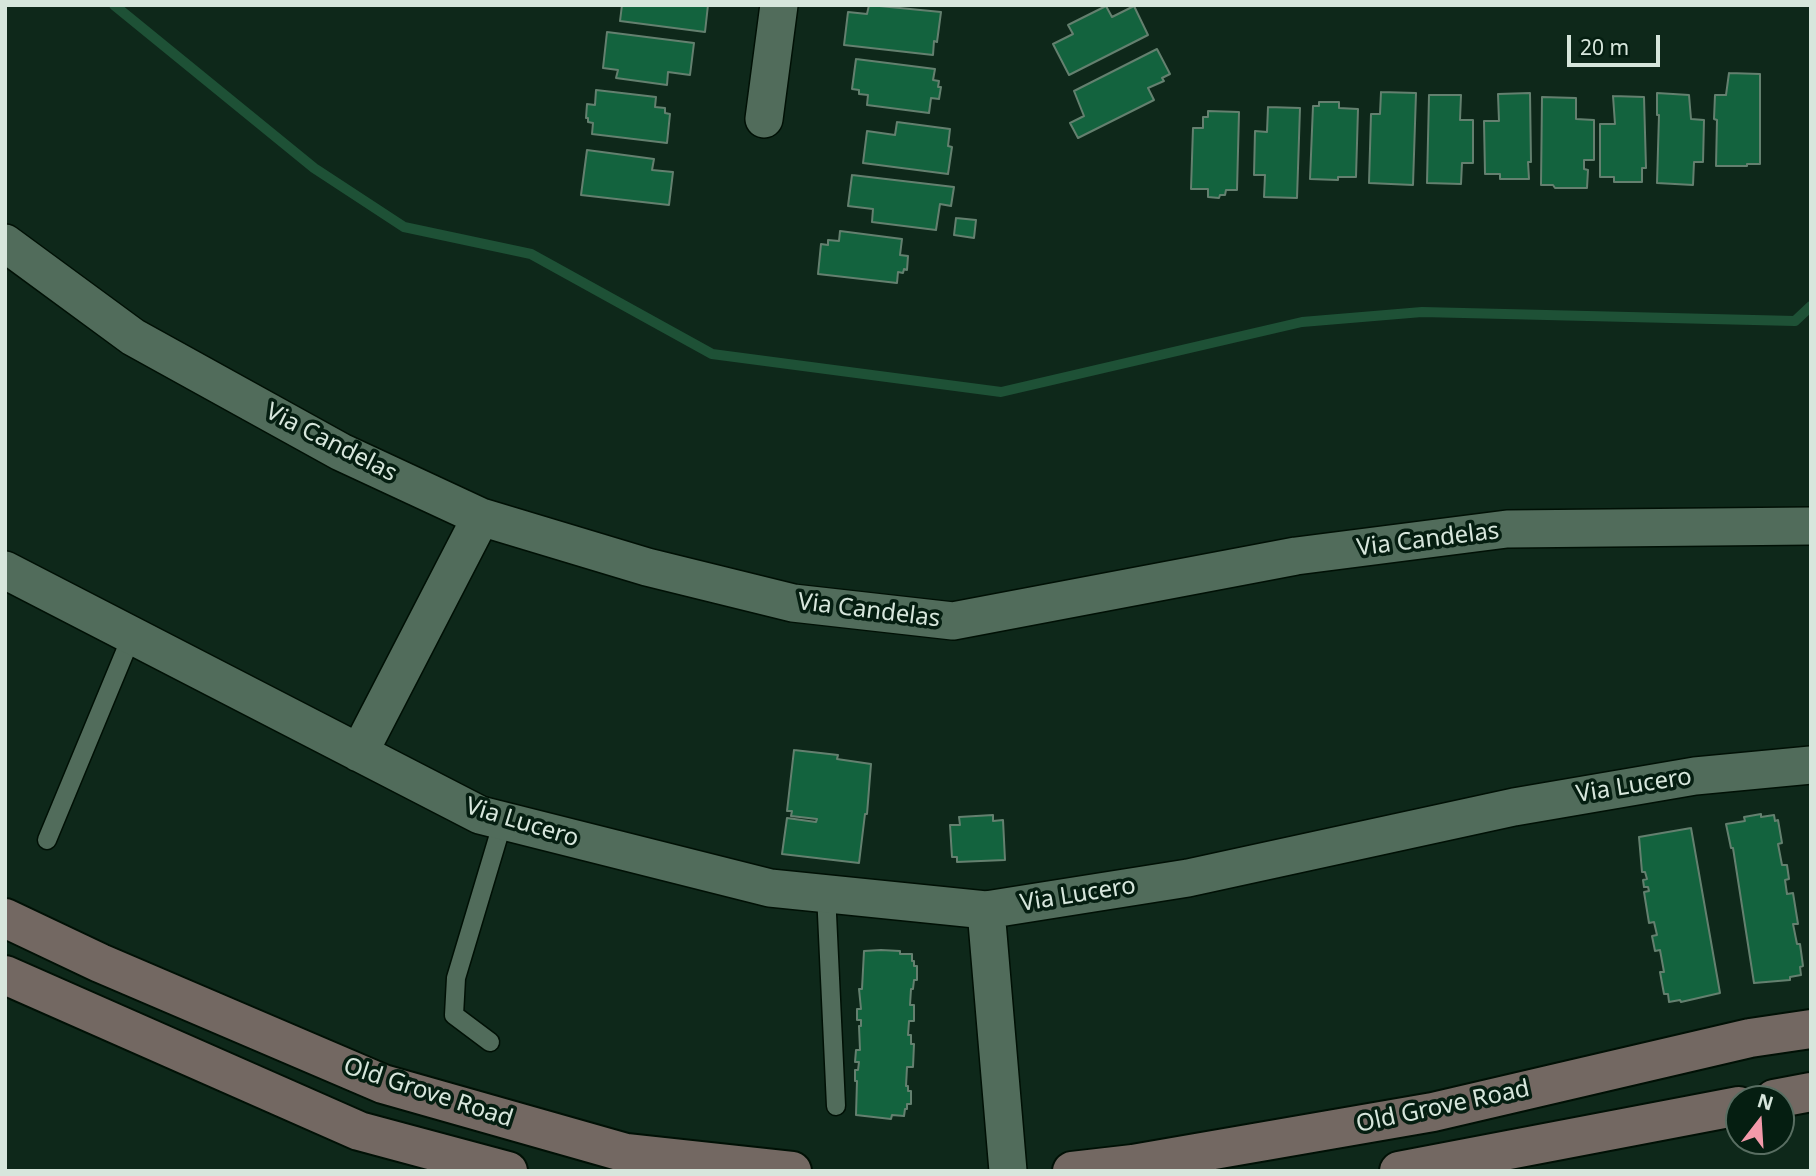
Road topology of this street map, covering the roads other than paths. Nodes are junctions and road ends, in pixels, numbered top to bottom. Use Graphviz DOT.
graph roads {
  1 [pos="779,5"];
  2 [pos="764,119"];
  3 [pos="5,243"];
  4 [pos="481,517"];
  5 [pos="1811,527"];
  6 [pos="5,570"];
  7 [pos="132,635"];
  8 [pos="359,753"];
  9 [pos="1811,765"];
  10 [pos="503,821"];
  11 [pos="47,840"];
  12 [pos="826,893"];
  13 [pos="986,910"];
  14 [pos="5,918"];
  15 [pos="5,975"];
  16 [pos="1811,1029"];
  17 [pos="490,1042"];
  18 [pos="835,1106"];
  19 [pos="1725,1109"];
  20 [pos="508,1171"];
  21 [pos="792,1171"];
  22 [pos="1007,1171"];
  23 [pos="1072,1171"];
  24 [pos="1399,1171"];
  1 -- 2 [label="street"];
  3 -- 4 [label="street, Via Candelas"];
  4 -- 5 [label="street, Via Candelas"];
  4 -- 8 [label="street"];
  6 -- 7 [label="street, Via Lucero"];
  7 -- 8 [label="street, Via Lucero"];
  7 -- 11 [label="lane"];
  8 -- 10 [label="street, Via Lucero"];
  9 -- 13 [label="street, Via Lucero"];
  10 -- 12 [label="street, Via Lucero"];
  10 -- 17 [label="lane"];
  12 -- 13 [label="street, Via Lucero"];
  12 -- 18 [label="lane"];
  13 -- 22 [label="street"];
  14 -- 21 [label="main road, Old Grove Road"];
  15 -- 20 [label="main road, Old Grove Road"];
  16 -- 23 [label="main road, Old Grove Road"];
  19 -- 24 [label="main road"];
}
